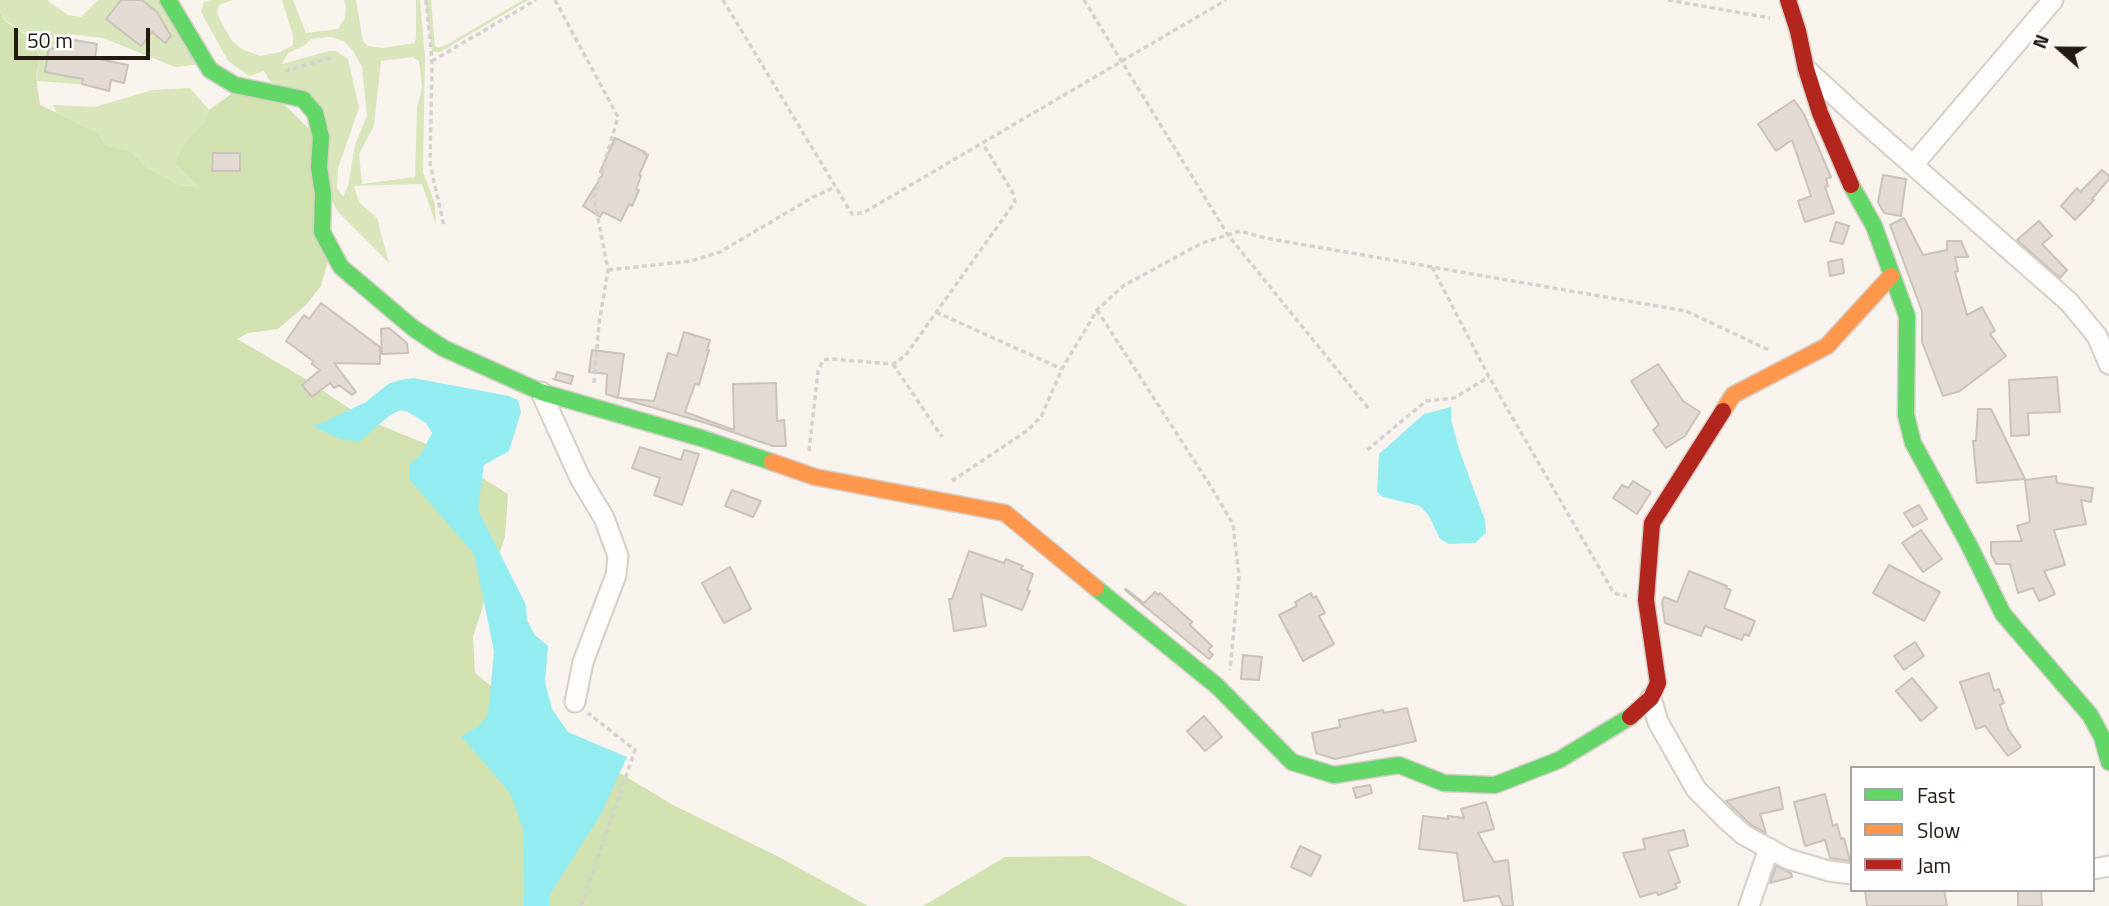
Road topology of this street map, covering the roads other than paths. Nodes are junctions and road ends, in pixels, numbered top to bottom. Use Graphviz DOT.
graph roads {
  1 [pos="168,0"];
  2 [pos="1788,0"];
  3 [pos="2053,0"];
  4 [pos="1806,69"];
  5 [pos="1913,165"];
  6 [pos="1891,276"];
  7 [pos="2109,363"];
  8 [pos="541,392"];
  9 [pos="1651,698"];
  10 [pos="575,702"];
  11 [pos="2109,762"];
  12 [pos="1769,848"];
  13 [pos="1850,874"];
  14 [pos="1749,906"];
  1 -- 8 [label="street"];
  2 -- 4 [label="street"];
  3 -- 5 [label="street"];
  4 -- 5 [label="street"];
  4 -- 6 [label="street"];
  5 -- 7 [label="street"];
  6 -- 9 [label="street"];
  6 -- 11 [label="street"];
  8 -- 9 [label="street"];
  8 -- 10 [label="street"];
  9 -- 12 [label="street"];
  12 -- 13 [label="street"];
  12 -- 14 [label="street"];
}
